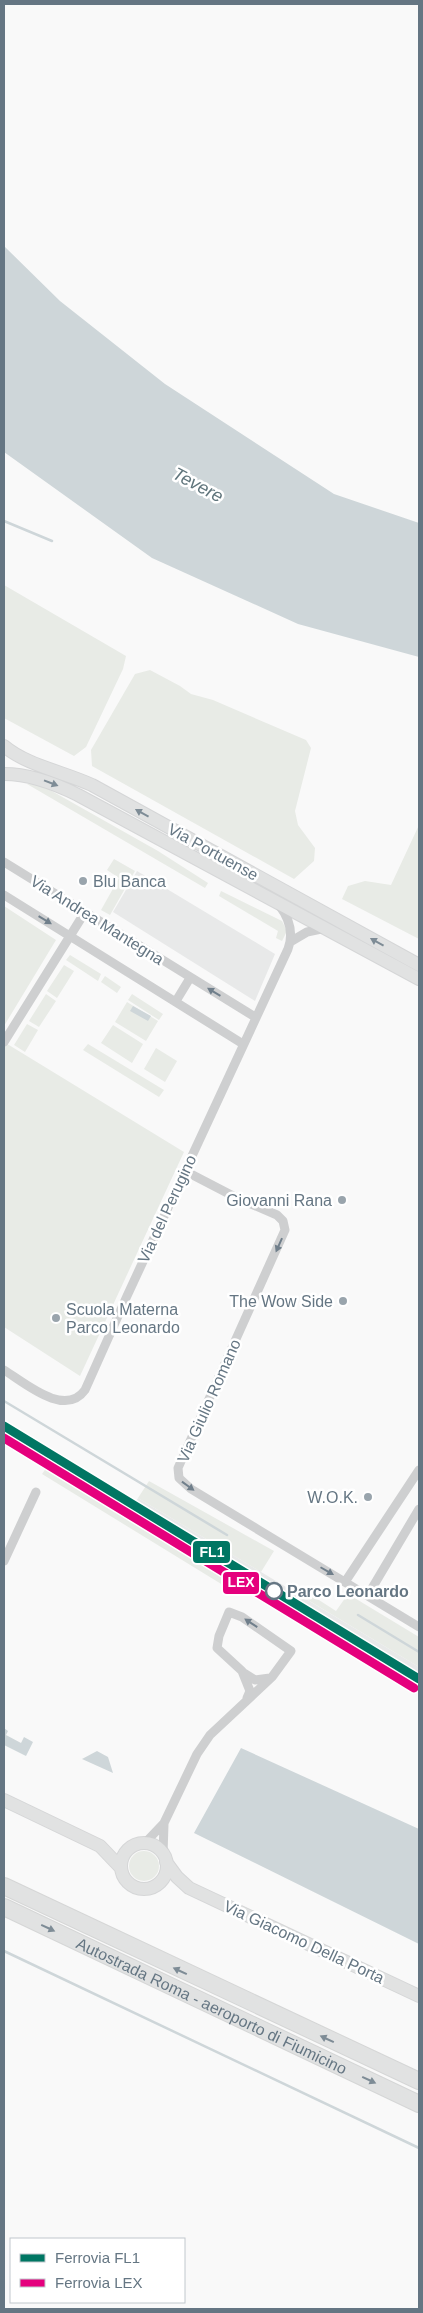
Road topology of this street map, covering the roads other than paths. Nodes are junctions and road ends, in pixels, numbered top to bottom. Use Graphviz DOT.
graph roads {
  1 [pos="4,746"];
  2 [pos="4,774"];
  3 [pos="4,862"];
  4 [pos="4,894"];
  5 [pos="277,902"];
  6 [pos="85,912"];
  7 [pos="326,928"];
  8 [pos="70,935"];
  9 [pos="290,942"];
  10 [pos="419,965"];
  11 [pos="190,978"];
  12 [pos="419,979"];
  13 [pos="176,1001"];
  14 [pos="255,1018"];
  15 [pos="4,1042"];
  16 [pos="243,1044"];
  17 [pos="185,1171"];
  18 [pos="4,1370"];
  19 [pos="419,1470"];
  20 [pos="36,1492"];
  21 [pos="419,1509"];
  22 [pos="4,1561"];
  23 [pos="345,1582"];
  24 [pos="368,1595"];
  25 [pos="419,1627"];
  26 [pos="242,1671"];
  27 [pos="272,1677"];
  28 [pos="247,1698"];
  29 [pos="4,1800"];
  30 [pos="164,1823"];
  31 [pos="145,1843"];
  32 [pos="100,1846"];
  33 [pos="130,1848"];
  34 [pos="164,1858"];
  35 [pos="121,1868"];
  36 [pos="4,1886"];
  37 [pos="153,1887"];
  38 [pos="189,1888"];
  39 [pos="4,1907"];
  40 [pos="419,1996"];
  41 [pos="419,2081"];
  42 [pos="419,2104"];
  10 -- 1 [label="street, Via Portuense, one-way"];
  2 -- 5 [label="street, Via Portuense, one-way"];
  3 -- 6 [label="street, Via Andrea Mantegna"];
  4 -- 8 [label="street, Via Andrea Mantegna, one-way"];
  5 -- 7 [label="street, Via Portuense"];
  5 -- 9 [label="street"];
  6 -- 8 [label="street"];
  6 -- 11 [label="street, Via Andrea Mantegna"];
  7 -- 9 [label="street"];
  7 -- 12 [label="street, Via Portuense"];
  8 -- 13 [label="street, Via Andrea Mantegna"];
  8 -- 15 [label="street"];
  9 -- 14 [label="street, Via del Perugino"];
  11 -- 13 [label="street"];
  14 -- 11 [label="street, Via Andrea Mantegna, one-way"];
  13 -- 16 [label="street, Via Andrea Mantegna"];
  14 -- 16 [label="street, Via del Perugino"];
  16 -- 17 [label="street, Via del Perugino"];
  17 -- 18 [label="street, Via del Perugino"];
  17 -- 23 [label="street, Via Giulio Romano, one-way"];
  19 -- 23 [label="street"];
  20 -- 22 [label="street"];
  21 -- 24 [label="street"];
  23 -- 24 [label="street, Via Giulio Romano"];
  24 -- 25 [label="street, Via Giulio Romano"];
  26 -- 27 [label="street"];
  27 -- 26 [label="street, one-way"];
  26 -- 28 [label="street"];
  27 -- 28 [label="street"];
  28 -- 30 [label="street"];
  29 -- 32 [label="street"];
  30 -- 31 [label="street"];
  30 -- 34 [label="street"];
  31 -- 33 [label="street"];
  31 -- 34 [label="street, Via Giacomo Della Porta"];
  32 -- 33 [label="street"];
  32 -- 35 [label="street"];
  33 -- 35 [label="street"];
  34 -- 37 [label="street"];
  34 -- 38 [label="street, Via Giacomo Della Porta"];
  35 -- 37 [label="street, Via Giacomo Della Porta"];
  41 -- 36 [label="highway, Autostrada Roma - aeroporto di Fiumicino, one-way"];
  37 -- 38 [label="street, Via Giacomo Della Porta"];
  38 -- 40 [label="street, Via Giacomo Della Porta"];
  39 -- 42 [label="highway, Autostrada Roma - aeroporto di Fiumicino, one-way"];
}
